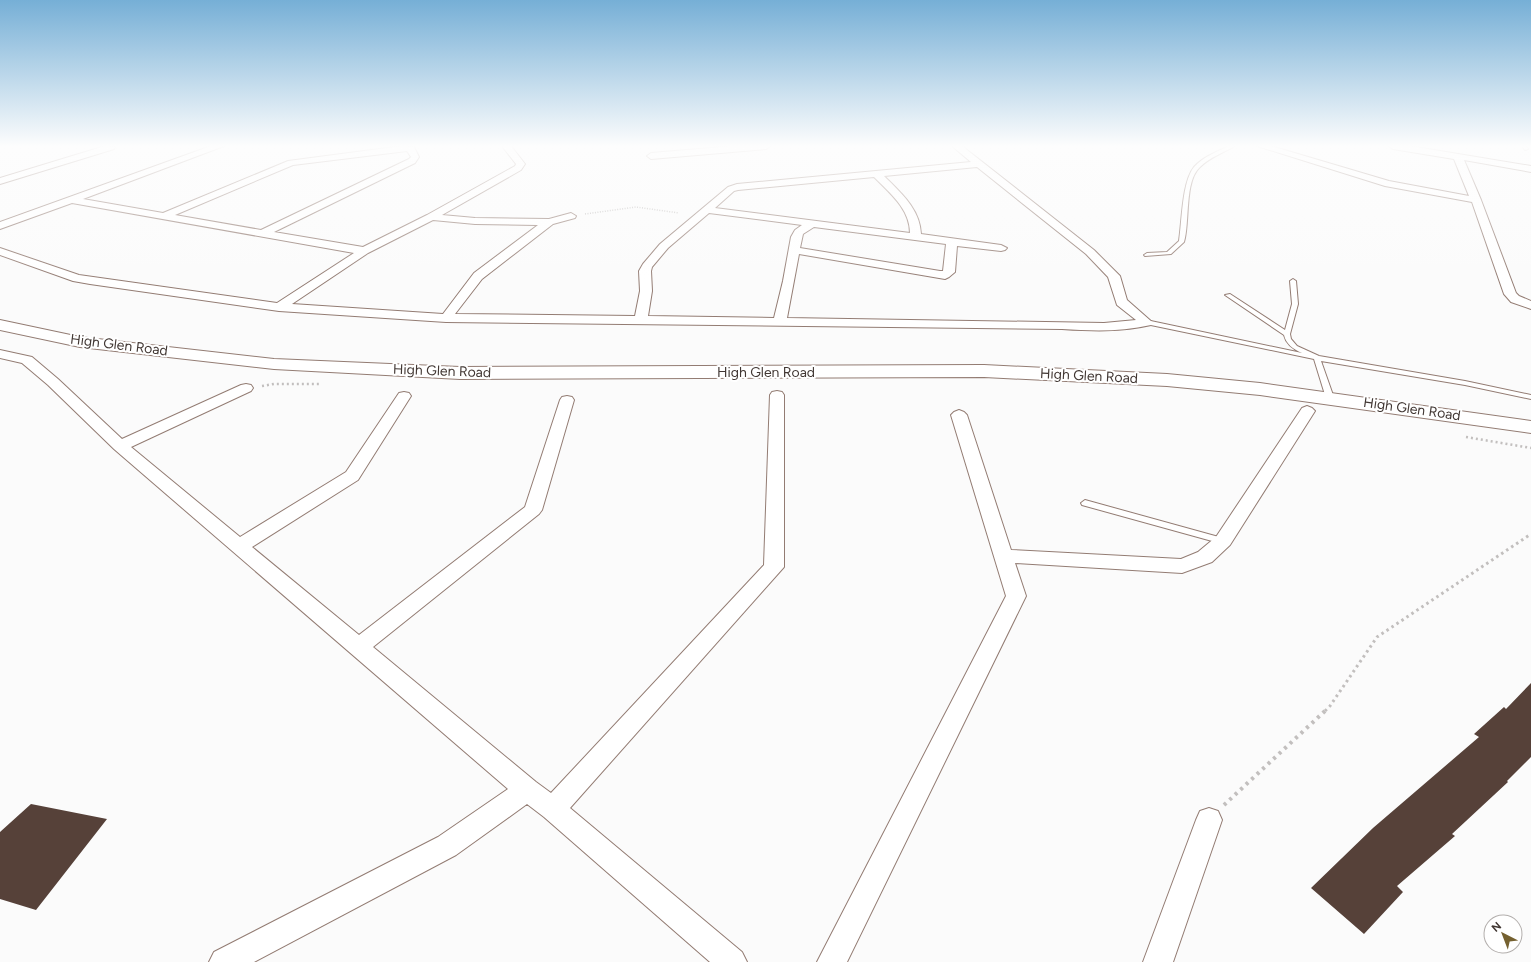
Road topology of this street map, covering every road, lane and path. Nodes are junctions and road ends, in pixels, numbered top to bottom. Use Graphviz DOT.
graph roads {
  1 [pos="97,191"];
  2 [pos="224,191"];
  3 [pos="350,191"];
  4 [pos="477,191"];
  5 [pos="728,191"];
  6 [pos="892,191"];
  7 [pos="1012,191"];
  8 [pos="1188,191"];
  9 [pos="1426,191"];
  10 [pos="1472,191"];
  11 [pos="72,200"];
  12 [pos="1476,200"];
  13 [pos="704,213"];
  14 [pos="164,216"];
  15 [pos="571,216"];
  16 [pos="431,217"];
  17 [pos="549,222"];
  18 [pos="810,225"];
  19 [pos="0,226"];
  20 [pos="262,233"];
  21 [pos="916,236"];
  22 [pos="952,241"];
  23 [pos="1001,248"];
  24 [pos="794,250"];
  25 [pos="0,251"];
  26 [pos="364,251"];
  27 [pos="1146,255"];
  28 [pos="1294,281"];
  29 [pos="1228,295"];
  30 [pos="1531,305"];
  31 [pos="279,307"];
  32 [pos="446,318"];
  33 [pos="641,320"];
  34 [pos="780,321"];
  35 [pos="1146,322"];
  36 [pos="0,325"];
  37 [pos="1287,334"];
  38 [pos="0,354"];
  39 [pos="1317,358"];
  40 [pos="322,384"];
  41 [pos="246,388"];
  42 [pos="777,395"];
  43 [pos="404,396"];
  44 [pos="1531,397"];
  45 [pos="1330,398"];
  46 [pos="567,400"];
  47 [pos="1307,411"];
  48 [pos="959,415"];
  49 [pos="1531,427"];
  50 [pos="1462,436"];
  51 [pos="120,446"];
  52 [pos="1531,448"];
  53 [pos="1085,503"];
  54 [pos="1531,534"];
  55 [pos="1223,541"];
  56 [pos="240,546"];
  57 [pos="1003,556"];
  58 [pos="358,647"];
  59 [pos="527,790"];
  60 [pos="553,809"];
  61 [pos="1209,820"];
  62 [pos="224,962"];
  63 [pos="732,962"];
  64 [pos="832,962"];
  65 [pos="1158,962"];
  1 -- 11 [label="street"];
  2 -- 14 [label="street"];
  3 -- 20 [label="street"];
  4 -- 16 [label="street"];
  5 -- 13 [label="street"];
  6 -- 21 [label="street"];
  7 -- 35 [label="street"];
  8 -- 27 [label="lane"];
  9 -- 12 [label="street"];
  10 -- 12 [label="street"];
  11 -- 14 [label="street"];
  11 -- 19 [label="street"];
  12 -- 30 [label="street"];
  13 -- 15 [label="path"];
  13 -- 18 [label="street"];
  13 -- 33 [label="street"];
  14 -- 20 [label="street"];
  15 -- 17 [label="street"];
  16 -- 17 [label="street"];
  16 -- 26 [label="street"];
  17 -- 32 [label="street"];
  18 -- 21 [label="street"];
  18 -- 24 [label="street"];
  20 -- 26 [label="street"];
  21 -- 22 [label="street"];
  22 -- 23 [label="street"];
  22 -- 24 [label="street"];
  24 -- 34 [label="street"];
  25 -- 31 [label="street"];
  26 -- 31 [label="street"];
  28 -- 37 [label="lane"];
  29 -- 37 [label="lane"];
  31 -- 32 [label="street"];
  32 -- 33 [label="street"];
  33 -- 34 [label="street"];
  34 -- 35 [label="street"];
  35 -- 39 [label="lane"];
  36 -- 45 [label="main road, High Glen Road"];
  37 -- 39 [label="lane"];
  38 -- 51 [label="street"];
  39 -- 44 [label="lane"];
  39 -- 45 [label="lane"];
  40 -- 41 [label="path"];
  41 -- 51 [label="street"];
  42 -- 60 [label="street"];
  43 -- 56 [label="street"];
  45 -- 49 [label="main road, High Glen Road"];
  46 -- 58 [label="street"];
  47 -- 55 [label="street"];
  48 -- 57 [label="street"];
  50 -- 52 [label="path"];
  51 -- 56 [label="street"];
  53 -- 55 [label="lane"];
  54 -- 61 [label="path"];
  55 -- 57 [label="street"];
  56 -- 58 [label="street"];
  57 -- 64 [label="street"];
  58 -- 59 [label="street"];
  59 -- 60 [label="street"];
  59 -- 62 [label="street"];
  60 -- 63 [label="street"];
  61 -- 65 [label="street"];
}
